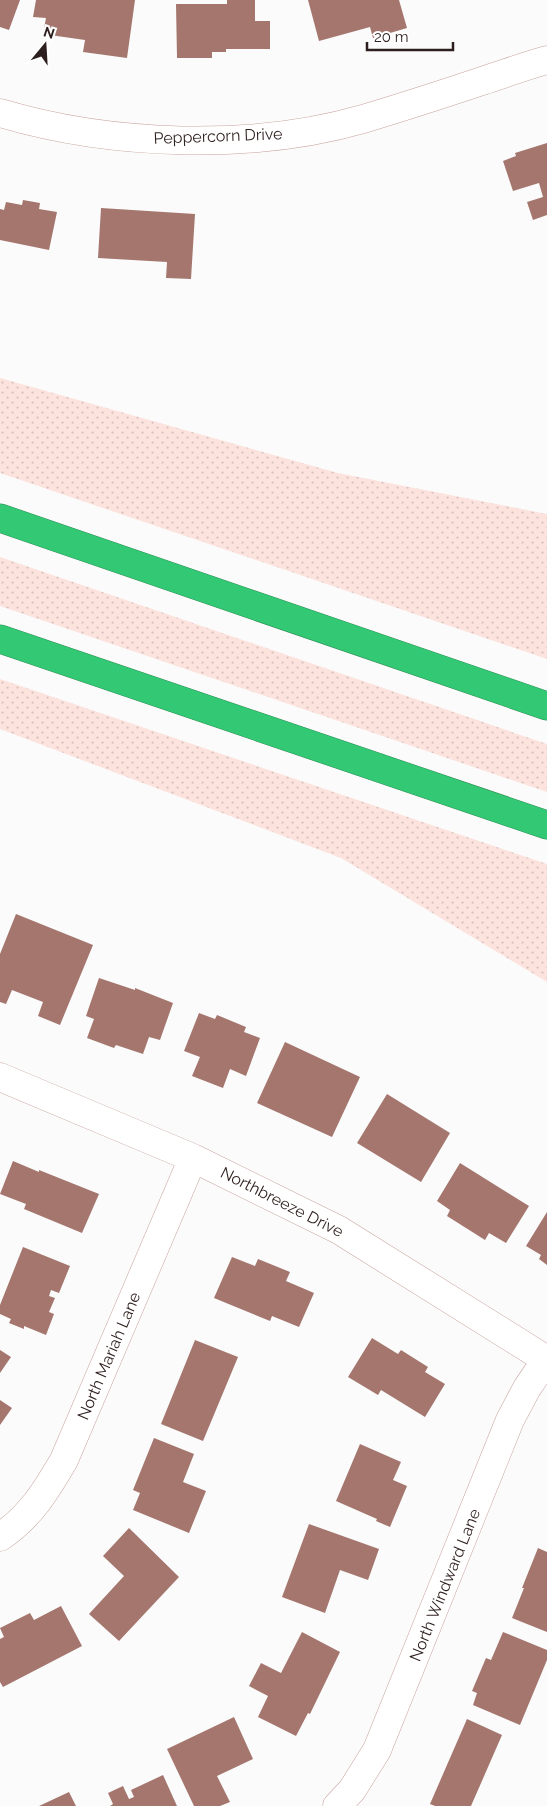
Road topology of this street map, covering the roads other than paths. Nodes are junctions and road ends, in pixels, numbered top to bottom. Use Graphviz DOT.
graph roads {
  1 [pos="547,60"];
  2 [pos="0,113"];
  3 [pos="0,518"];
  4 [pos="0,639"];
  5 [pos="547,706"];
  6 [pos="547,825"];
  7 [pos="0,1077"];
  8 [pos="192,1158"];
  9 [pos="546,1360"];
  10 [pos="0,1538"];
  11 [pos="337,1806"];
  1 -- 2 [label="street, Peppercorn Drive"];
  3 -- 5 [label="highway"];
  4 -- 6 [label="highway"];
  7 -- 8 [label="street, Northbreeze Drive"];
  8 -- 9 [label="street, Northbreeze Drive"];
  8 -- 10 [label="street, North Mariah Lane"];
  9 -- 11 [label="street, North Windward Lane"];
}
